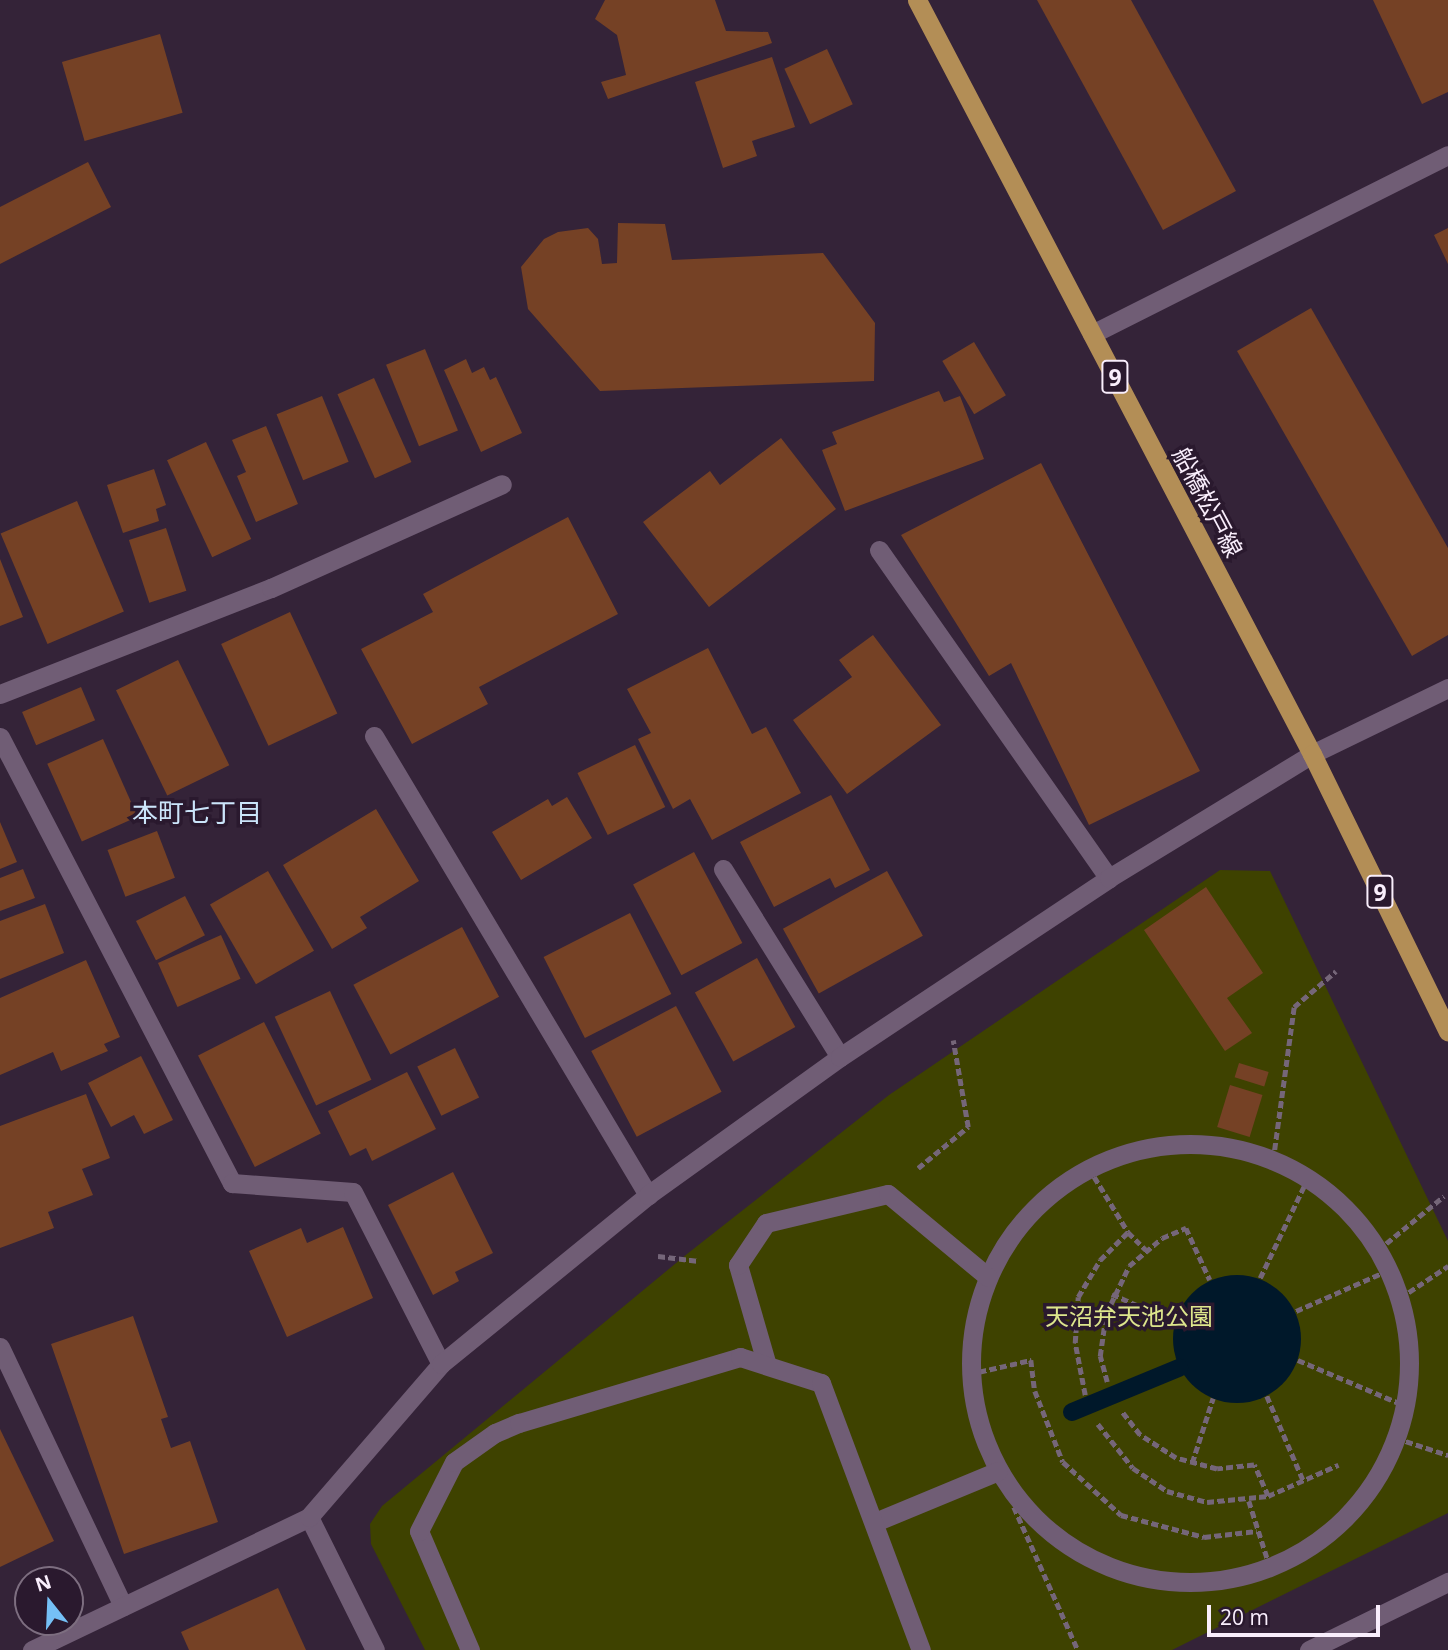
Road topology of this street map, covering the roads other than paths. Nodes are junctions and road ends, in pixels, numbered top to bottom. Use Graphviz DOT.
graph roads {
  1 [pos="917,0"];
  2 [pos="1448,155"];
  3 [pos="1092,334"];
  4 [pos="502,484"];
  5 [pos="879,550"];
  6 [pos="1448,688"];
  7 [pos="0,694"];
  8 [pos="374,736"];
  9 [pos="0,737"];
  10 [pos="1312,754"];
  11 [pos="723,869"];
  12 [pos="1109,878"];
  13 [pos="1448,1031"];
  14 [pos="840,1057"];
  15 [pos="648,1195"];
  16 [pos="988,1276"];
  17 [pos="0,1346"];
  18 [pos="766,1362"];
  19 [pos="441,1364"];
  20 [pos="998,1471"];
  21 [pos="309,1517"];
  22 [pos="874,1522"];
  23 [pos="1448,1581"];
  24 [pos="123,1606"];
  25 [pos="32,1650"];
  26 [pos="375,1650"];
  27 [pos="470,1650"];
  28 [pos="921,1650"];
  29 [pos="1309,1650"];
  1 -- 3 [label="main road, 船橋松戸線 / 9"];
  2 -- 3 [label="street"];
  3 -- 10 [label="main road, 船橋松戸線 / 9"];
  4 -- 7 [label="street"];
  5 -- 12 [label="street"];
  6 -- 10 [label="street"];
  8 -- 15 [label="street"];
  9 -- 19 [label="street"];
  10 -- 12 [label="street"];
  10 -- 13 [label="main road, 船橋松戸線 / 9"];
  11 -- 14 [label="street"];
  12 -- 14 [label="street"];
  14 -- 15 [label="street"];
  15 -- 19 [label="street"];
  16 -- 18 [label="street"];
  16 -- 20 [label="street"];
  16 -- 20 [label="street"];
  17 -- 24 [label="street"];
  18 -- 22 [label="street"];
  18 -- 27 [label="street"];
  19 -- 21 [label="street"];
  20 -- 22 [label="street"];
  21 -- 24 [label="street"];
  21 -- 26 [label="street"];
  22 -- 28 [label="street"];
  23 -- 29 [label="street"];
  24 -- 25 [label="street"];
}
